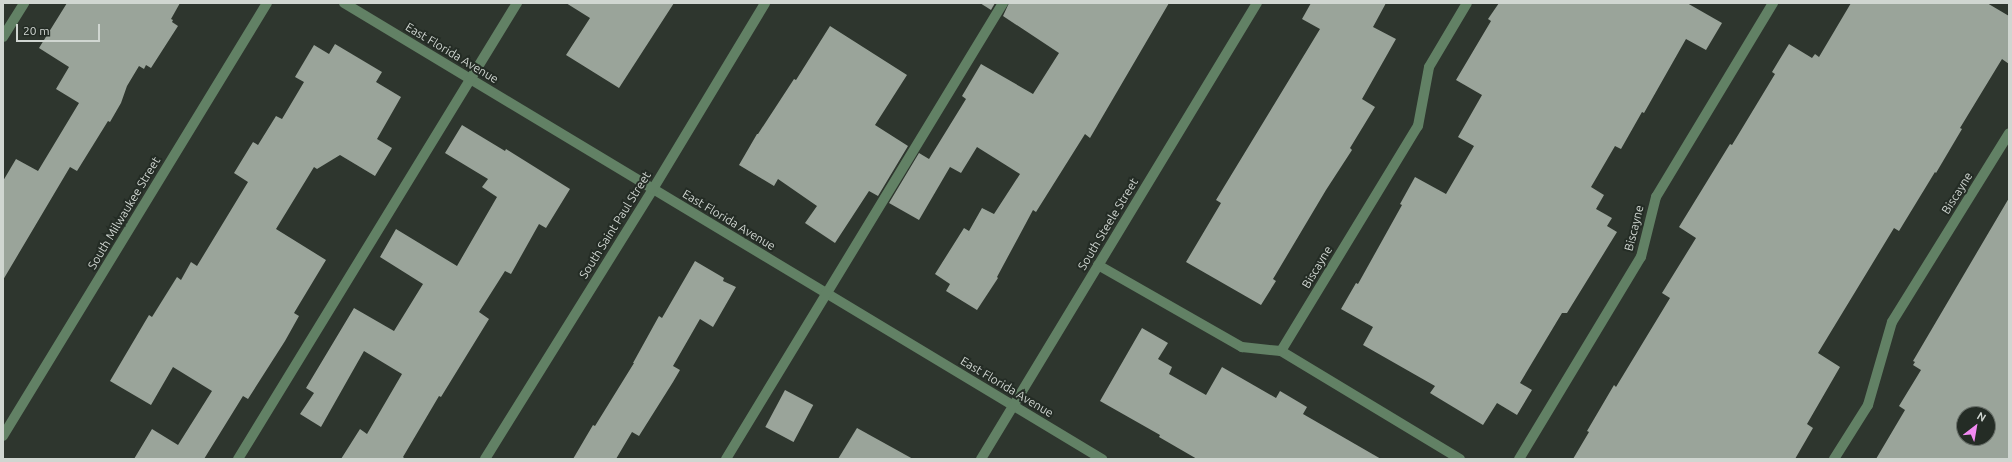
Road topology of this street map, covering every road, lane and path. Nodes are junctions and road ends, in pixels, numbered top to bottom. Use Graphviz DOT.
graph roads {
  1 [pos="24,3"];
  2 [pos="267,3"];
  3 [pos="344,3"];
  4 [pos="517,3"];
  5 [pos="765,3"];
  6 [pos="1003,3"];
  7 [pos="1257,3"];
  8 [pos="1467,3"];
  9 [pos="1773,3"];
  10 [pos="3,37"];
  11 [pos="472,80"];
  12 [pos="2009,133"];
  13 [pos="653,189"];
  14 [pos="1098,265"];
  15 [pos="827,294"];
  16 [pos="1281,351"];
  17 [pos="1013,406"];
  18 [pos="3,436"];
  19 [pos="238,459"];
  20 [pos="486,459"];
  21 [pos="726,459"];
  22 [pos="981,459"];
  23 [pos="1102,459"];
  24 [pos="1460,459"];
  25 [pos="1519,459"];
  26 [pos="1834,459"];
  1 -- 10 [label="street"];
  2 -- 18 [label="street, South Milwaukee Street"];
  3 -- 11 [label="street, East Florida Avenue"];
  4 -- 11 [label="street"];
  5 -- 13 [label="street, South Saint Paul Street"];
  6 -- 15 [label="street"];
  7 -- 14 [label="street, South Steele Street"];
  8 -- 16 [label="street, Biscayne"];
  9 -- 25 [label="street, Biscayne"];
  11 -- 13 [label="street, East Florida Avenue"];
  11 -- 19 [label="street"];
  12 -- 26 [label="street, Biscayne"];
  13 -- 15 [label="street, East Florida Avenue"];
  13 -- 20 [label="street, South Saint Paul Street"];
  14 -- 16 [label="street"];
  14 -- 17 [label="street, South Steele Street"];
  15 -- 17 [label="street, East Florida Avenue"];
  15 -- 21 [label="street"];
  16 -- 24 [label="street"];
  17 -- 22 [label="street, South Steele Street"];
  17 -- 23 [label="street, East Florida Avenue"];
}
